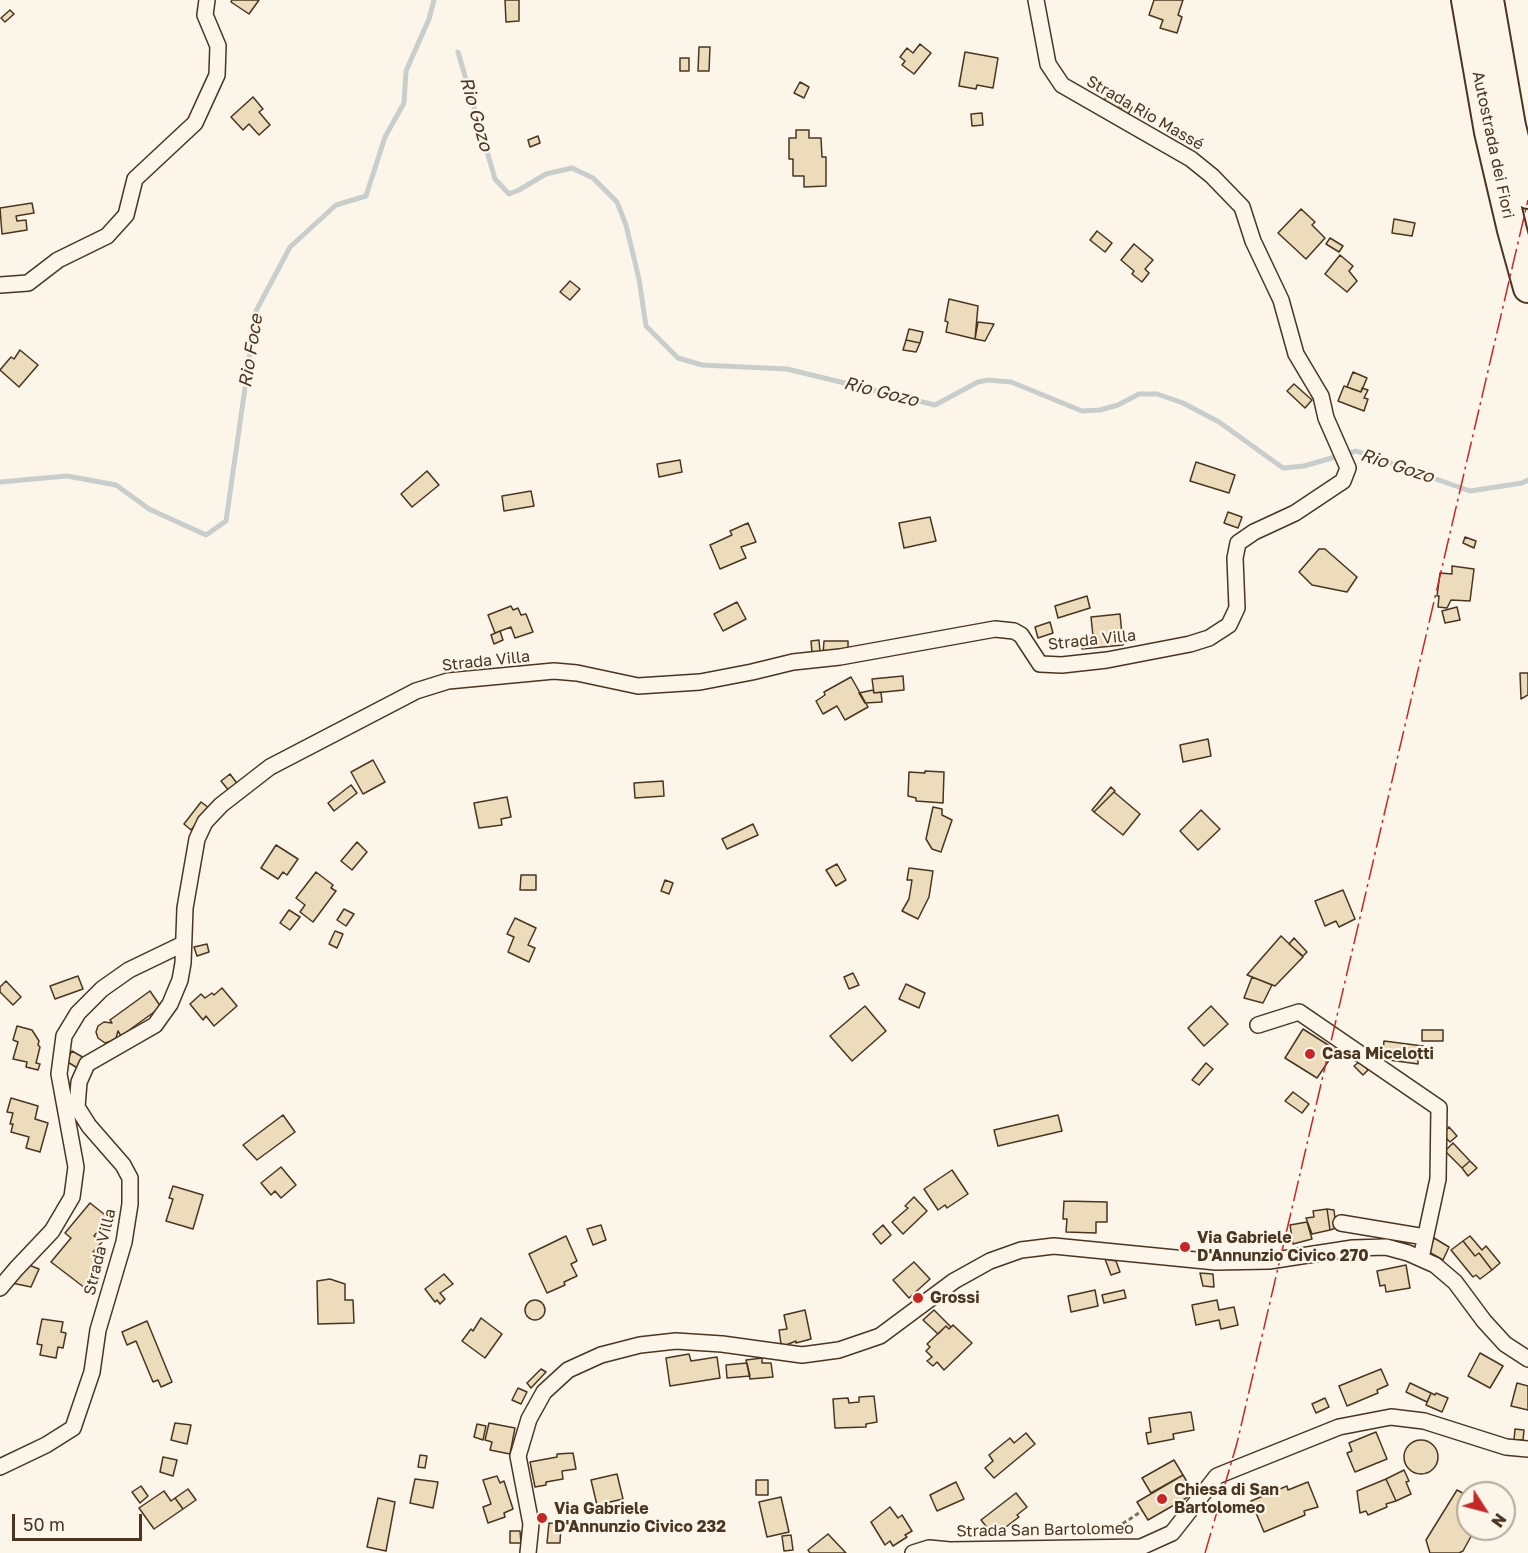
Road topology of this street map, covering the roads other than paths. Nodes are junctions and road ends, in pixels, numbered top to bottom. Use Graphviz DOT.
graph roads {
  1 [pos="207,0"];
  2 [pos="1036,0"];
  3 [pos="1478,8"];
  4 [pos="1528,194"];
  5 [pos="0,285"];
  6 [pos="1528,288"];
  7 [pos="1339,444"];
  8 [pos="183,944"];
  9 [pos="1258,1025"];
  10 [pos="64,1096"];
  11 [pos="77,1107"];
  12 [pos="1341,1223"];
  13 [pos="1425,1237"];
  14 [pos="1421,1258"];
  15 [pos="0,1288"];
  16 [pos="1528,1359"];
  17 [pos="1528,1449"];
  18 [pos="0,1467"];
  19 [pos="1019,1551"];
  20 [pos="528,1553"];
  21 [pos="913,1553"];
  1 -- 5 [label="street"];
  2 -- 7 [label="street, Strada Rio Massé"];
  3 -- 4 [label="highway, Autostrada dei Fiori"];
  3 -- 6 [label="highway, Autostrada dei Fiori"];
  7 -- 8 [label="street, Strada Villa"];
  8 -- 10 [label="street"];
  8 -- 11 [label="street, Strada Villa"];
  9 -- 13 [label="street"];
  10 -- 11 [label="street"];
  10 -- 15 [label="street"];
  11 -- 18 [label="street, Strada Villa"];
  12 -- 13 [label="street"];
  13 -- 14 [label="street"];
  14 -- 16 [label="street"];
  14 -- 20 [label="street"];
  17 -- 19 [label="street, Strada San Bartolomeo"];
  19 -- 21 [label="street, Strada San Bartolomeo"];
}
